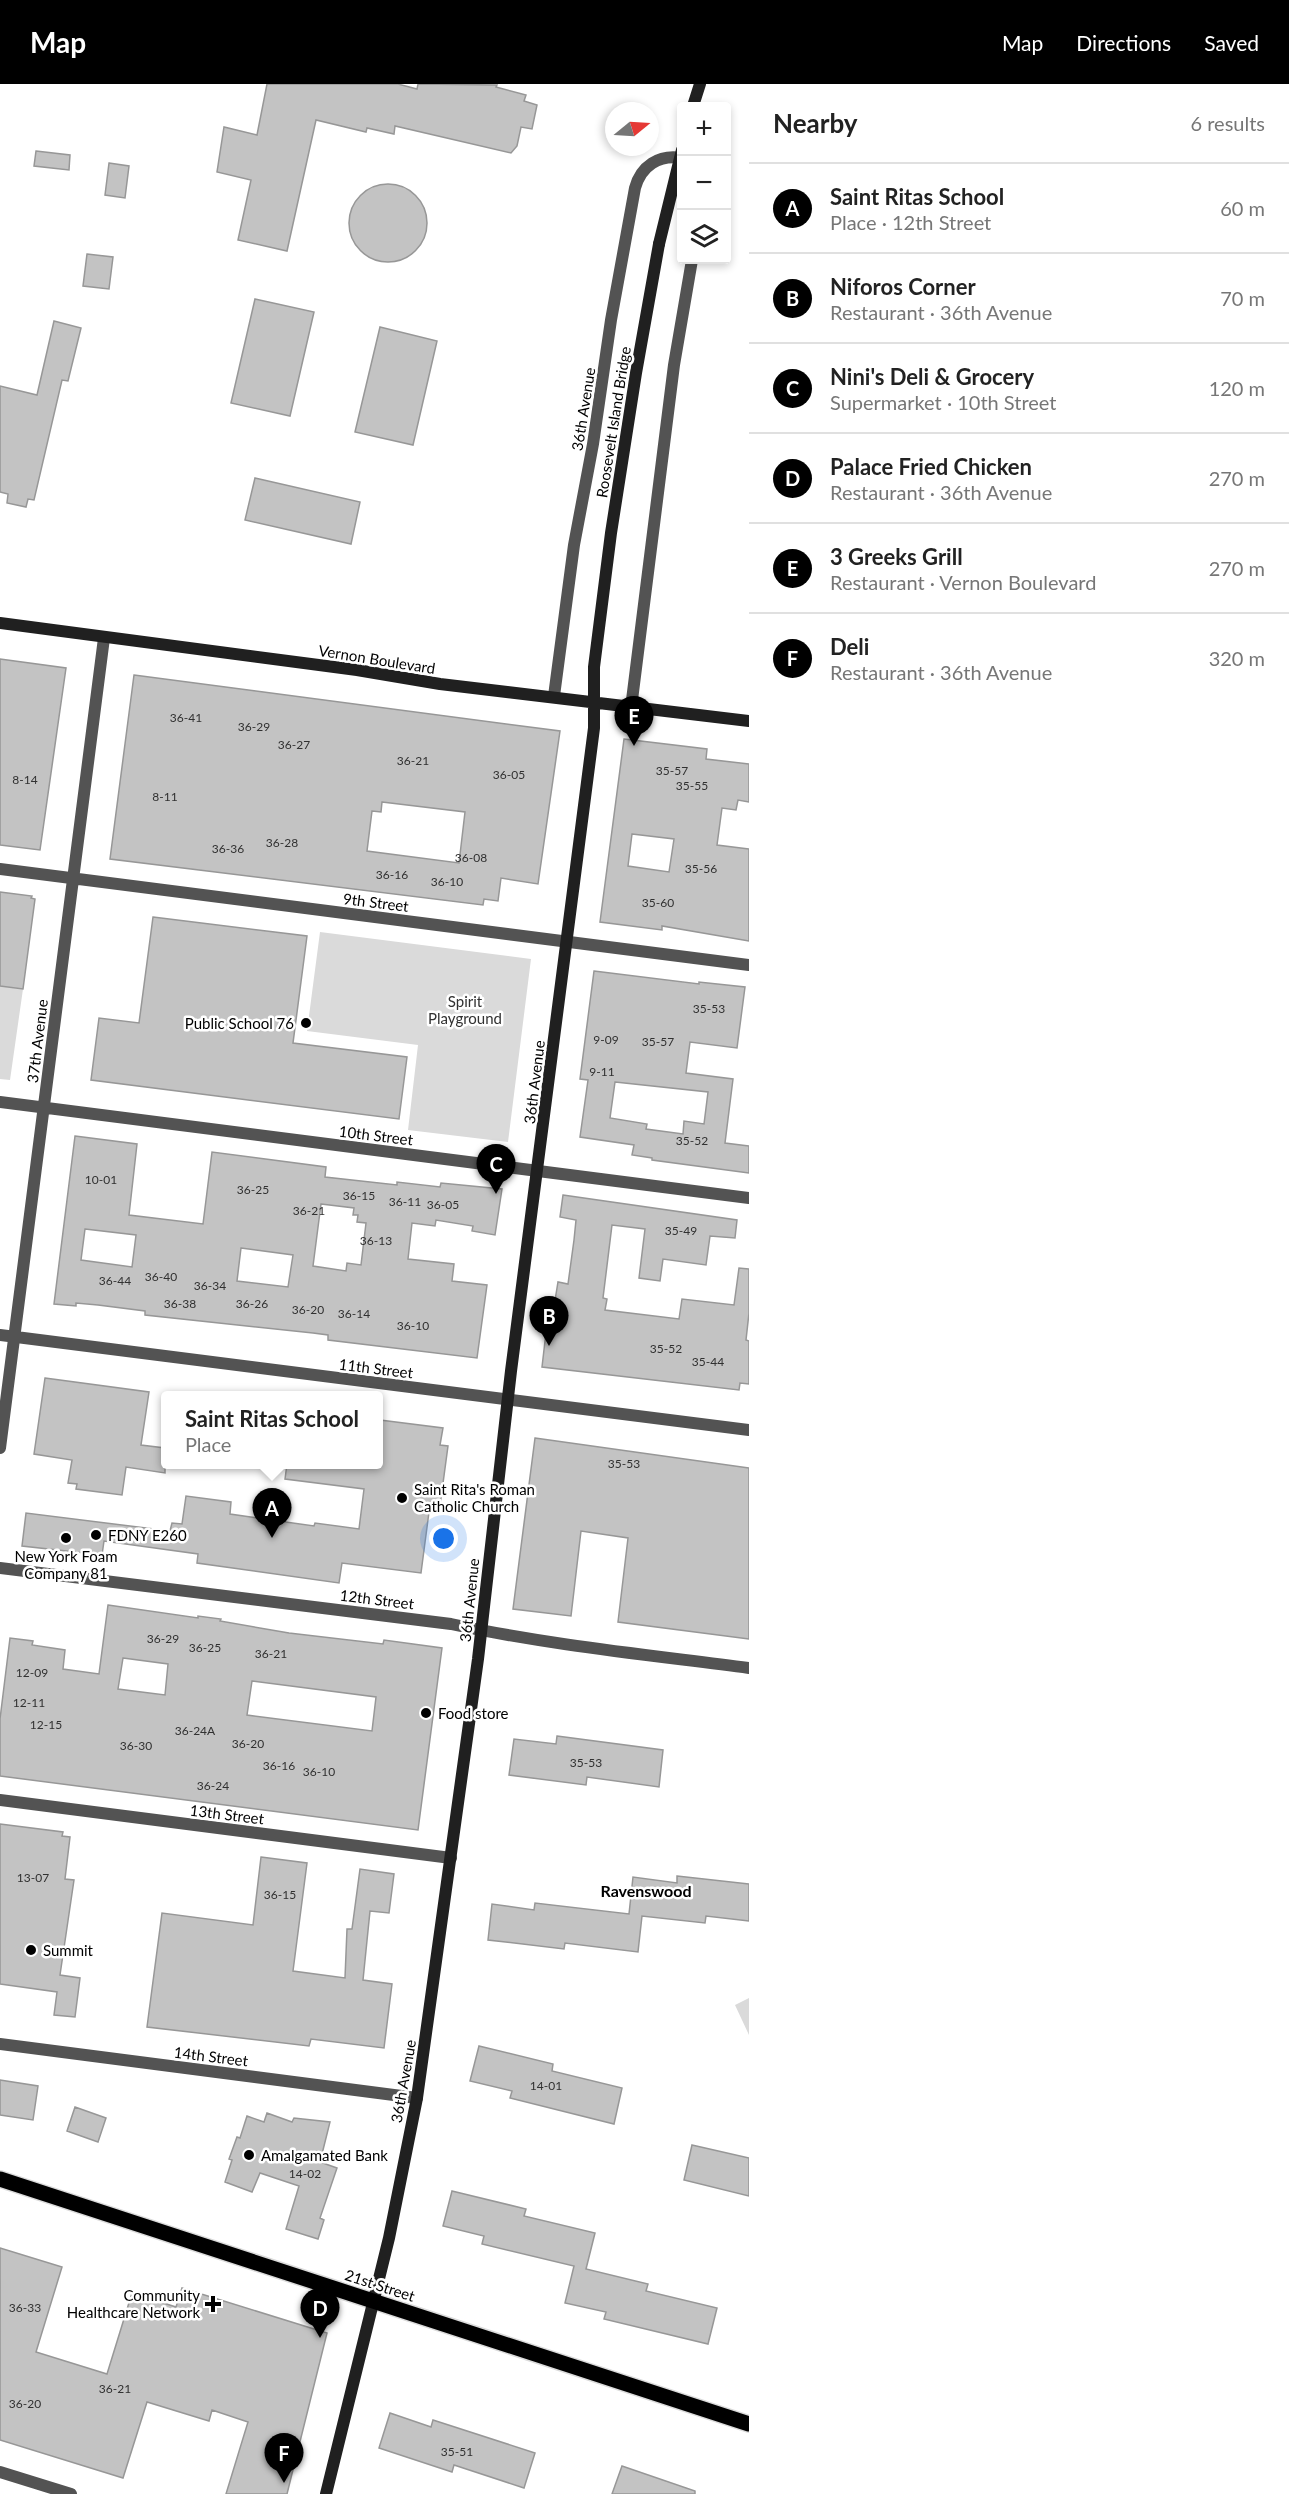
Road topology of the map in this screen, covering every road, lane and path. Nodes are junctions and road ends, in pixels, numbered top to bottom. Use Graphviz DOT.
graph roads {
  1 [pos="700,84"];
  2 [pos="694,102"];
  3 [pos="680,156"];
  4 [pos="677,157"];
  5 [pos="691,264"];
  6 [pos="0,623"];
  7 [pos="104,638"];
  8 [pos="554,696"];
  9 [pos="593,701"];
  10 [pos="630,708"];
  11 [pos="749,721"];
  12 [pos="0,869"];
  13 [pos="74,878"];
  14 [pos="567,941"];
  15 [pos="749,965"];
  16 [pos="0,1102"];
  17 [pos="44,1108"];
  18 [pos="537,1171"];
  19 [pos="749,1198"];
  20 [pos="0,1335"];
  21 [pos="14,1337"];
  22 [pos="508,1400"];
  23 [pos="749,1430"];
  24 [pos="0,1448"];
  25 [pos="0,1568"];
  26 [pos="480,1630"];
  27 [pos="749,1668"];
  28 [pos="0,1800"];
  29 [pos="451,1858"];
  30 [pos="0,2044"];
  31 [pos="417,2098"];
  32 [pos="0,2179"];
  33 [pos="373,2301"];
  34 [pos="749,2424"];
  35 [pos="0,2472"];
  36 [pos="71,2494"];
  37 [pos="326,2494"];
  1 -- 2 [label="main road"];
  3 -- 9 [label="main road, Roosevelt Island Bridge, bridge"];
  4 -- 8 [label="street, 36th Avenue"];
  5 -- 10 [label="street"];
  6 -- 7 [label="main road, Vernon Boulevard"];
  7 -- 8 [label="main road, Vernon Boulevard"];
  7 -- 13 [label="street, 37th Avenue"];
  8 -- 9 [label="main road, Vernon Boulevard"];
  9 -- 10 [label="main road, Vernon Boulevard"];
  9 -- 14 [label="main road, 36th Avenue"];
  10 -- 11 [label="main road, Vernon Boulevard"];
  12 -- 13 [label="street, 9th Street"];
  13 -- 14 [label="street, 9th Street"];
  13 -- 17 [label="street, 37th Avenue"];
  14 -- 15 [label="street, 9th Street"];
  14 -- 18 [label="main road, 36th Avenue"];
  16 -- 17 [label="street, 10th Street"];
  17 -- 18 [label="street, 10th Street"];
  17 -- 21 [label="street, 37th Avenue"];
  18 -- 19 [label="street, 10th Street"];
  18 -- 22 [label="main road, 36th Avenue"];
  20 -- 21 [label="street, 11th Street"];
  21 -- 22 [label="street, 11th Street"];
  21 -- 24 [label="street, 37th Avenue"];
  22 -- 23 [label="street, 11th Street"];
  22 -- 26 [label="main road, 36th Avenue"];
  25 -- 26 [label="street, 12th Street"];
  26 -- 27 [label="street, 12th Street"];
  26 -- 29 [label="main road, 36th Avenue"];
  28 -- 29 [label="street, 13th Street"];
  29 -- 31 [label="main road, 36th Avenue"];
  30 -- 31 [label="street, 14th Street"];
  31 -- 33 [label="main road, 36th Avenue"];
  32 -- 33 [label="main road, 21st Street"];
  33 -- 34 [label="main road, 21st Street"];
  33 -- 37 [label="main road, 36th Avenue"];
  35 -- 36 [label="street"];
}
